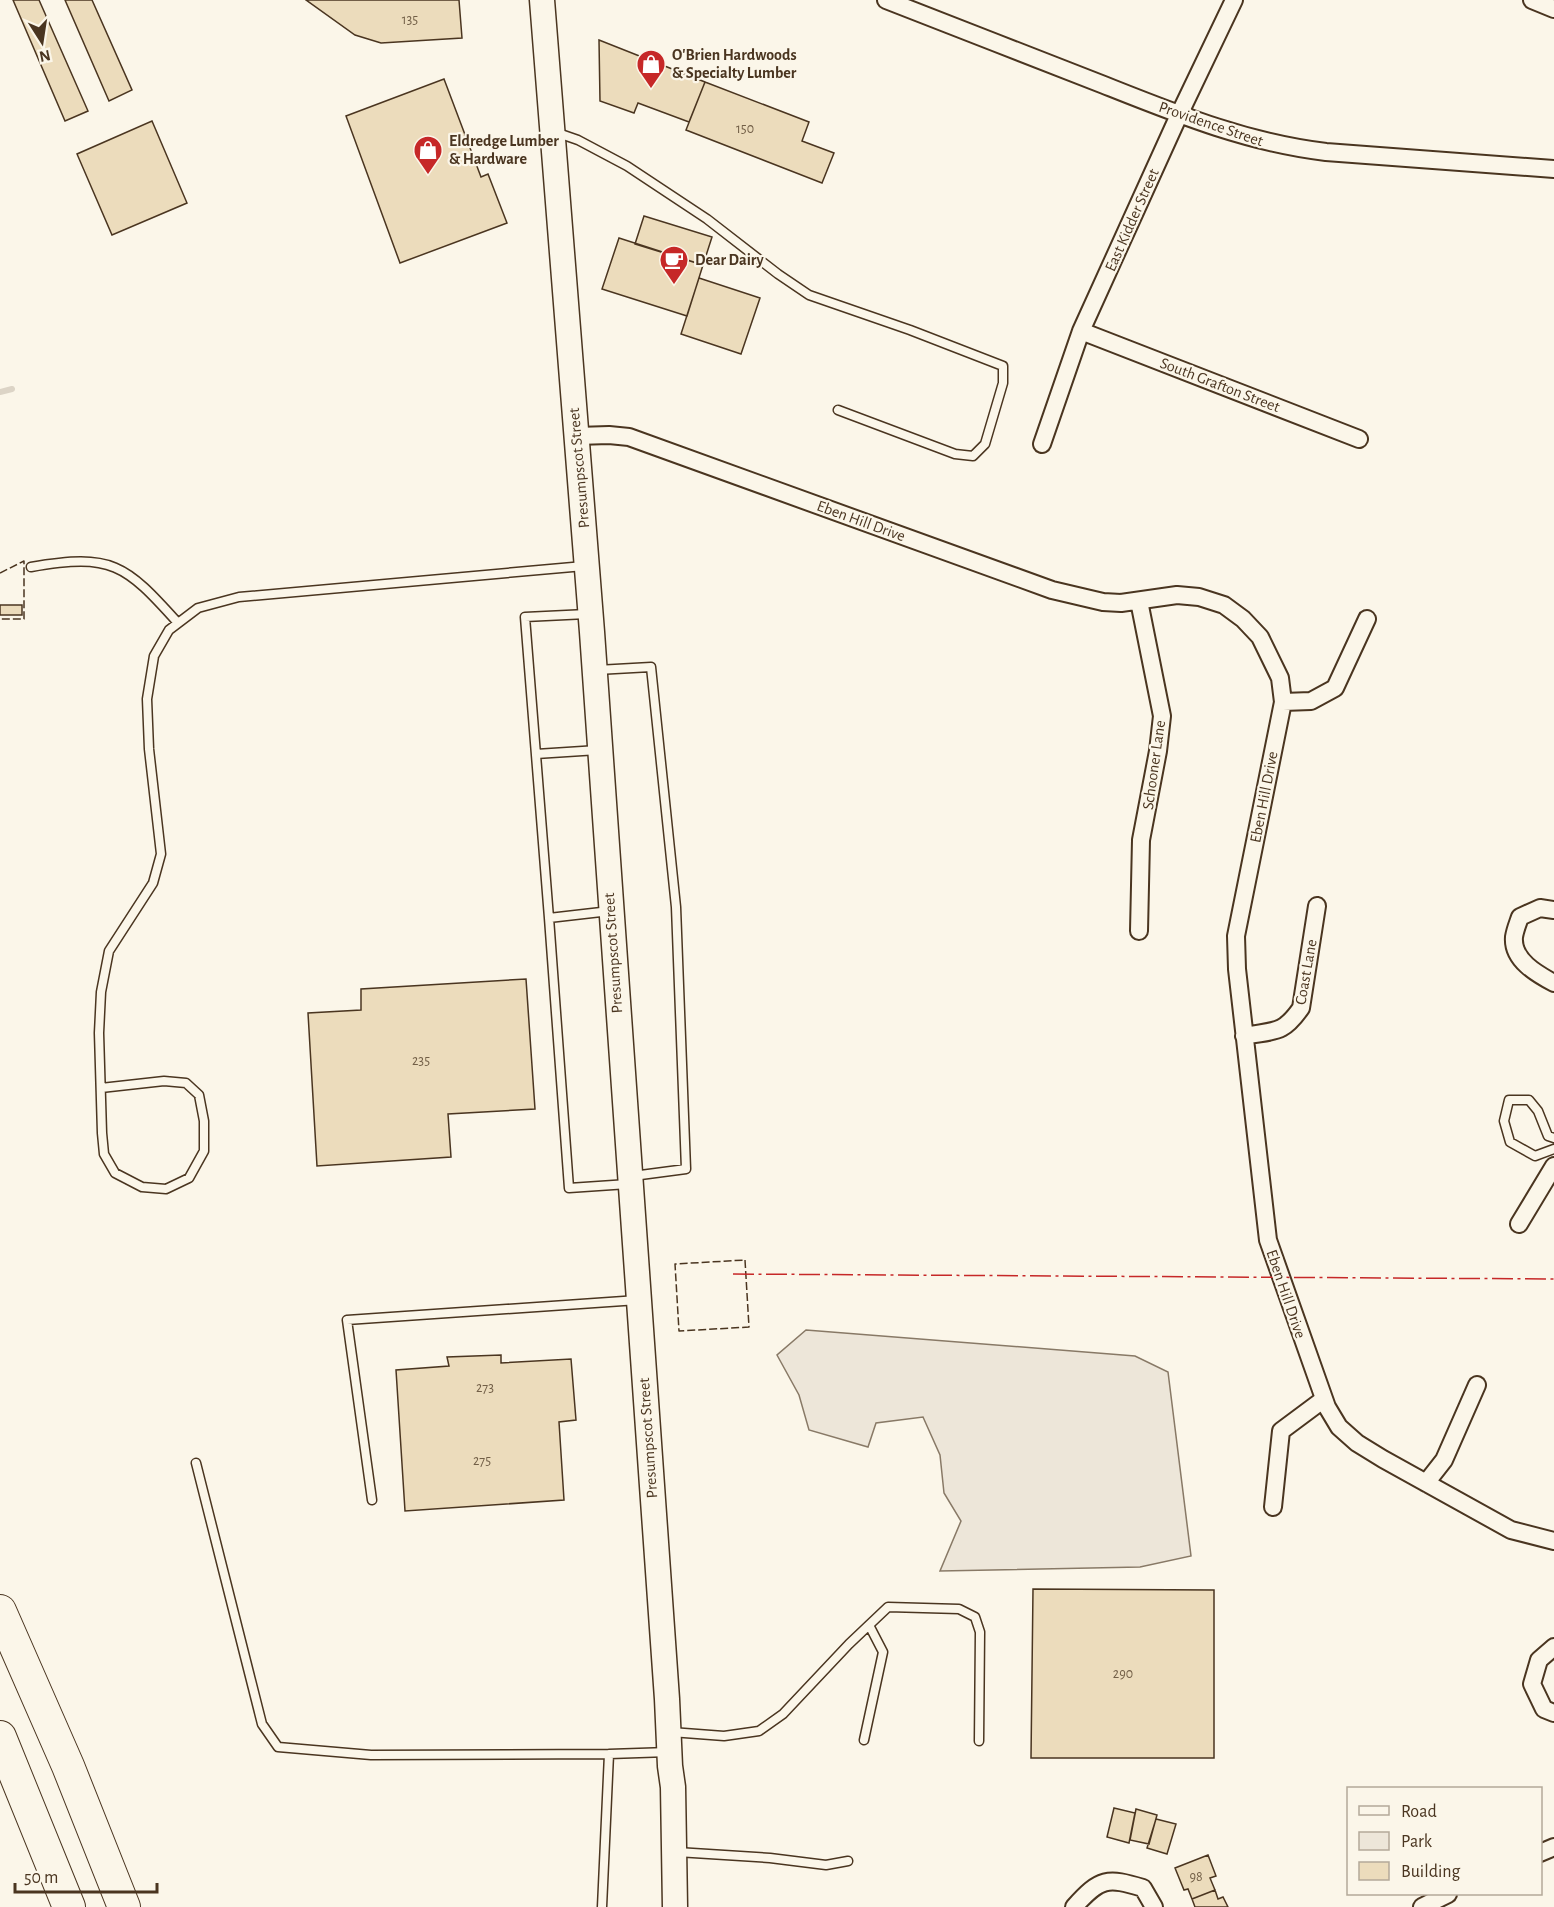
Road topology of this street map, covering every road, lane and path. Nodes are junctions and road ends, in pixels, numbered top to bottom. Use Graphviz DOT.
graph roads {
  1 [pos="542,0"];
  2 [pos="886,0"];
  3 [pos="1234,0"];
  4 [pos="1532,0"];
  5 [pos="1554,9"];
  6 [pos="1179,115"];
  7 [pos="552,131"];
  8 [pos="1554,169"];
  9 [pos="1081,331"];
  10 [pos="838,410"];
  11 [pos="577,436"];
  12 [pos="1359,439"];
  13 [pos="1042,444"];
  14 [pos="587,566"];
  15 [pos="31,567"];
  16 [pos="1139,601"];
  17 [pos="591,614"];
  18 [pos="1367,619"];
  19 [pos="178,623"];
  20 [pos="594,670"];
  21 [pos="1282,702"];
  22 [pos="600,750"];
  23 [pos="536,754"];
  24 [pos="1317,906"];
  25 [pos="1554,910"];
  26 [pos="610,911"];
  27 [pos="549,918"];
  28 [pos="1139,932"];
  29 [pos="1554,983"];
  30 [pos="1244,1036"];
  31 [pos="101,1088"];
  32 [pos="1554,1138"];
  33 [pos="1554,1149"];
  34 [pos="1554,1166"];
  35 [pos="630,1180"];
  36 [pos="1520,1224"];
  37 [pos="638,1300"];
  38 [pos="1477,1385"];
  39 [pos="1324,1399"];
  40 [pos="196,1463"];
  41 [pos="1426,1483"];
  42 [pos="372,1500"];
  43 [pos="1273,1507"];
  44 [pos="1554,1541"];
  45 [pos="0,1611"];
  46 [pos="869,1625"];
  47 [pos="1554,1647"];
  48 [pos="1554,1713"];
  49 [pos="0,1737"];
  50 [pos="864,1740"];
  51 [pos="979,1741"];
  52 [pos="668,1742"];
  53 [pos="609,1754"];
  54 [pos="674,1852"];
  55 [pos="848,1861"];
  56 [pos="1444,1895"];
  57 [pos="69,1907"];
  58 [pos="124,1907"];
  59 [pos="602,1907"];
  60 [pos="675,1907"];
  61 [pos="1074,1907"];
  62 [pos="1154,1907"];
  63 [pos="1422,1907"];
  1 -- 7 [label="street, Presumpscot Street"];
  2 -- 6 [label="street, Providence Street"];
  3 -- 6 [label="street, East Kidder Street"];
  4 -- 5 [label="street"];
  6 -- 8 [label="street, Providence Street"];
  6 -- 9 [label="street, East Kidder Street"];
  7 -- 10 [label="lane"];
  7 -- 11 [label="street, Presumpscot Street"];
  9 -- 12 [label="street, South Grafton Street"];
  9 -- 13 [label="street, East Kidder Street"];
  11 -- 14 [label="street, Presumpscot Street"];
  11 -- 16 [label="street, Eben Hill Drive"];
  14 -- 17 [label="street, Presumpscot Street"];
  14 -- 19 [label="lane"];
  15 -- 19 [label="lane"];
  16 -- 21 [label="street, Eben Hill Drive"];
  16 -- 28 [label="street, Schooner Lane"];
  17 -- 20 [label="street, Presumpscot Street"];
  17 -- 23 [label="lane"];
  18 -- 21 [label="street"];
  19 -- 31 [label="lane"];
  20 -- 22 [label="street, Presumpscot Street"];
  20 -- 35 [label="lane"];
  21 -- 30 [label="street, Eben Hill Drive"];
  22 -- 23 [label="lane"];
  22 -- 26 [label="street, Presumpscot Street"];
  23 -- 27 [label="lane"];
  24 -- 30 [label="street, Coast Lane"];
  25 -- 29 [label="street"];
  26 -- 27 [label="lane"];
  26 -- 35 [label="street, Presumpscot Street"];
  27 -- 35 [label="lane"];
  30 -- 39 [label="street, Eben Hill Drive"];
  31 -- 31 [label="lane"];
  32 -- 33 [label="lane"];
  34 -- 36 [label="street"];
  35 -- 37 [label="street, Presumpscot Street"];
  37 -- 42 [label="lane"];
  37 -- 52 [label="street, Presumpscot Street"];
  38 -- 41 [label="street"];
  39 -- 41 [label="street, Eben Hill Drive"];
  39 -- 43 [label="street"];
  40 -- 53 [label="lane"];
  41 -- 44 [label="street, Eben Hill Drive"];
  45 -- 58 [label="highway"];
  46 -- 50 [label="lane"];
  46 -- 51 [label="lane"];
  46 -- 52 [label="lane"];
  47 -- 48 [label="street"];
  49 -- 57 [label="highway"];
  52 -- 53 [label="lane"];
  52 -- 54 [label="street, Presumpscot Street"];
  53 -- 59 [label="lane"];
  54 -- 55 [label="lane"];
  54 -- 60 [label="street, Presumpscot Street"];
  56 -- 63 [label="street"];
  61 -- 62 [label="street"];
}
